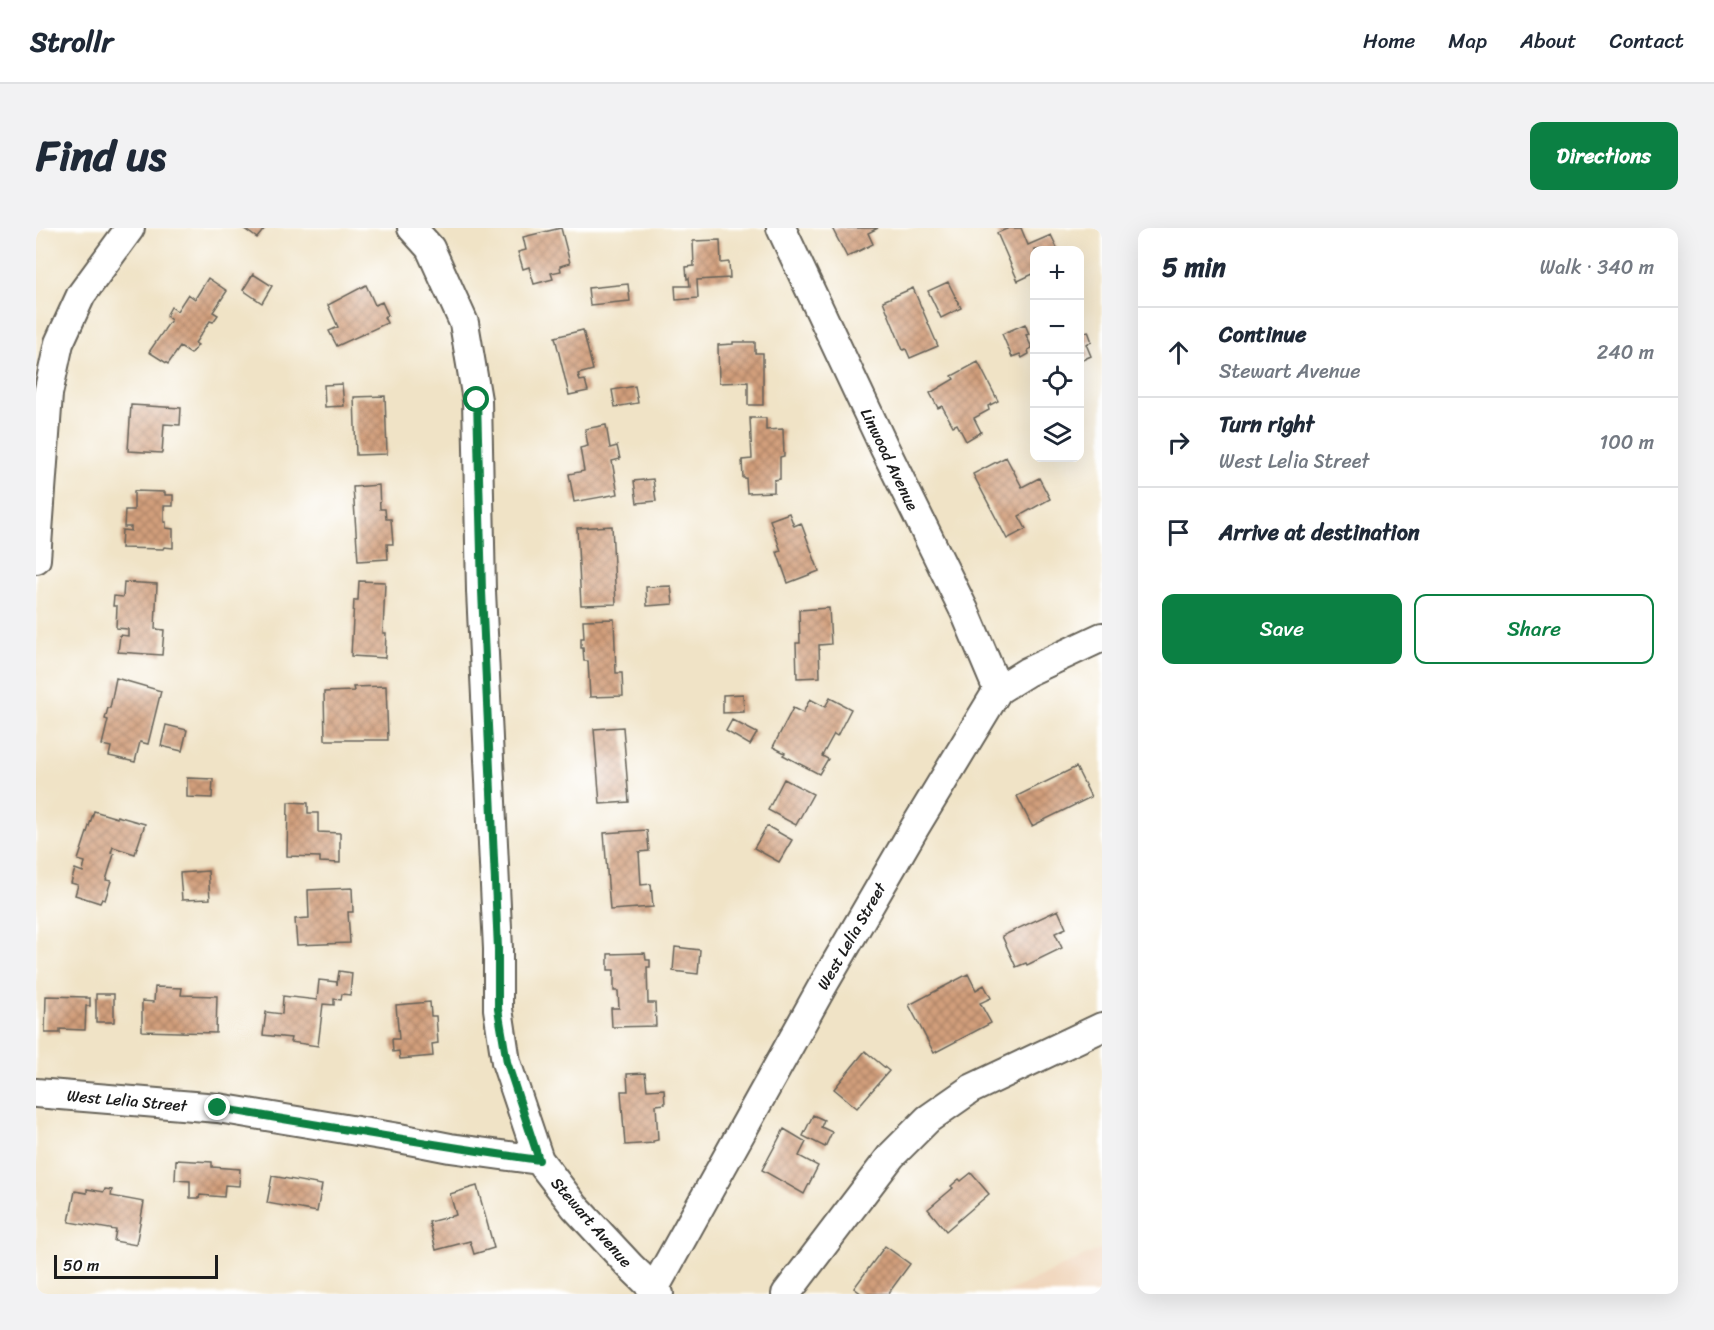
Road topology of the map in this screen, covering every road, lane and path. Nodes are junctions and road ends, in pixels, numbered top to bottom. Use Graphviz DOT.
graph roads {
  1 [pos="130,228"];
  2 [pos="412,228"];
  3 [pos="781,228"];
  4 [pos="36,559"];
  5 [pos="1102,637"];
  6 [pos="998,690"];
  7 [pos="1102,1027"];
  8 [pos="36,1092"];
  9 [pos="539,1160"];
  10 [pos="657,1292"];
  11 [pos="786,1294"];
  1 -- 4 [label="street"];
  2 -- 9 [label="street, Stewart Avenue"];
  3 -- 6 [label="street, Linwood Avenue"];
  5 -- 6 [label="street, West Lelia Street"];
  6 -- 10 [label="street, West Lelia Street"];
  7 -- 11 [label="street"];
  8 -- 9 [label="street, West Lelia Street"];
  9 -- 10 [label="street, Stewart Avenue"];
}
